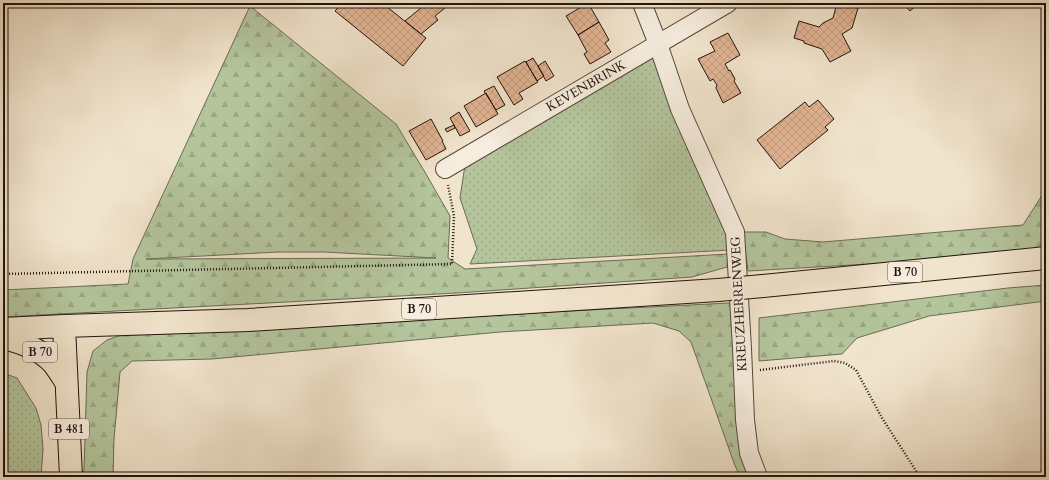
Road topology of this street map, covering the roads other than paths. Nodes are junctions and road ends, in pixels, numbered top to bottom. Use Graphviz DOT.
graph roads {
  1 [pos="642,3"];
  2 [pos="728,3"];
  3 [pos="658,44"];
  4 [pos="445,169"];
  5 [pos="1046,258"];
  6 [pos="64,326"];
  7 [pos="3,329"];
  8 [pos="3,338"];
  9 [pos="66,382"];
  10 [pos="71,477"];
  11 [pos="758,477"];
  1 -- 3 [label="street, KREUZHERRENWEG"];
  2 -- 3 [label="street, KEVENBRINK"];
  3 -- 4 [label="street, KEVENBRINK"];
  3 -- 11 [label="street, KREUZHERRENWEG"];
  5 -- 6 [label="main road, B 70, bridge"];
  6 -- 7 [label="main road, B 70"];
  6 -- 9 [label="main road, B 481"];
  8 -- 9 [label="main road, B 70"];
  9 -- 10 [label="main road, B 481"];
}
